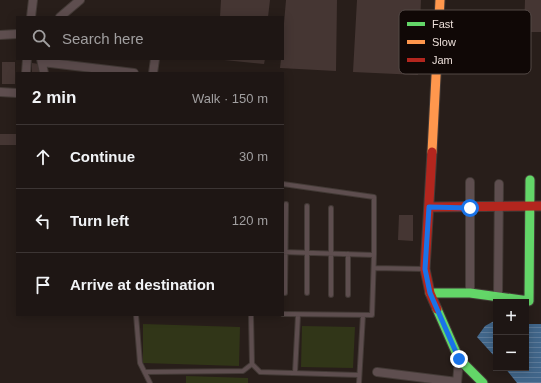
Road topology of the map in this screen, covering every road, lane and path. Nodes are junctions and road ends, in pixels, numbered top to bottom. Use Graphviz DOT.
graph roads {
  1 [pos="33,0"];
  2 [pos="80,0"];
  3 [pos="440,0"];
  4 [pos="440,10"];
  5 [pos="31,16"];
  6 [pos="61,16"];
  7 [pos="16,34"];
  8 [pos="0,35"];
  9 [pos="27,60"];
  10 [pos="155,60"];
  11 [pos="41,61"];
  12 [pos="26,72"];
  13 [pos="44,72"];
  14 [pos="126,72"];
  15 [pos="153,72"];
  16 [pos="437,74"];
  17 [pos="0,92"];
  18 [pos="16,93"];
  19 [pos="530,180"];
  20 [pos="470,182"];
  21 [pos="284,184"];
  22 [pos="499,184"];
  23 [pos="286,204"];
  24 [pos="308,206"];
  25 [pos="541,206"];
  26 [pos="429,207"];
  27 [pos="500,207"];
  28 [pos="530,207"];
  29 [pos="331,208"];
  30 [pos="470,208"];
  31 [pos="285,252"];
  32 [pos="308,253"];
  33 [pos="331,254"];
  34 [pos="348,254"];
  35 [pos="374,255"];
  36 [pos="374,268"];
  37 [pos="425,269"];
  38 [pos="285,293"];
  39 [pos="307,293"];
  40 [pos="430,293"];
  41 [pos="470,293"];
  42 [pos="331,295"];
  43 [pos="348,295"];
  44 [pos="498,297"];
  45 [pos="284,314"];
  46 [pos="298,314"];
  47 [pos="363,315"];
  48 [pos="136,316"];
  49 [pos="251,316"];
  50 [pos="459,359"];
  51 [pos="252,364"];
  52 [pos="145,372"];
  53 [pos="377,372"];
  54 [pos="295,373"];
  55 [pos="358,375"];
  56 [pos="457,382"];
  57 [pos="150,383"];
  58 [pos="359,383"];
  59 [pos="484,383"];
  1 -- 5 [label="street"];
  2 -- 6 [label="street"];
  3 -- 4 [label="street"];
  7 -- 8 [label="street"];
  9 -- 12 [label="street"];
  10 -- 15 [label="street"];
  11 -- 13 [label="street"];
  11 -- 14 [label="street"];
  16 -- 26 [label="street"];
  17 -- 18 [label="street"];
  19 -- 28 [label="street"];
  20 -- 30 [label="street"];
  21 -- 35 [label="lane"];
  22 -- 27 [label="street"];
  23 -- 31 [label="lane"];
  24 -- 32 [label="lane"];
  25 -- 28 [label="street"];
  26 -- 30 [label="street"];
  26 -- 37 [label="street"];
  27 -- 28 [label="street"];
  27 -- 30 [label="street"];
  27 -- 44 [label="street"];
  28 -- 44 [label="street"];
  29 -- 33 [label="lane"];
  30 -- 41 [label="street"];
  31 -- 32 [label="lane"];
  31 -- 38 [label="lane"];
  32 -- 33 [label="lane"];
  32 -- 39 [label="lane"];
  33 -- 34 [label="lane"];
  33 -- 42 [label="lane"];
  34 -- 35 [label="lane"];
  34 -- 43 [label="lane"];
  35 -- 36 [label="lane"];
  36 -- 37 [label="lane"];
  36 -- 47 [label="lane"];
  37 -- 40 [label="street"];
  40 -- 41 [label="street"];
  40 -- 50 [label="street"];
  41 -- 44 [label="street"];
  45 -- 46 [label="lane"];
  46 -- 47 [label="lane"];
  46 -- 54 [label="lane"];
  47 -- 55 [label="lane"];
  48 -- 52 [label="lane"];
  49 -- 51 [label="lane"];
  50 -- 56 [label="street"];
  50 -- 59 [label="street"];
  51 -- 52 [label="lane"];
  51 -- 54 [label="lane"];
  52 -- 57 [label="lane"];
  53 -- 56 [label="street"];
  54 -- 55 [label="lane"];
  55 -- 58 [label="lane"];
}
